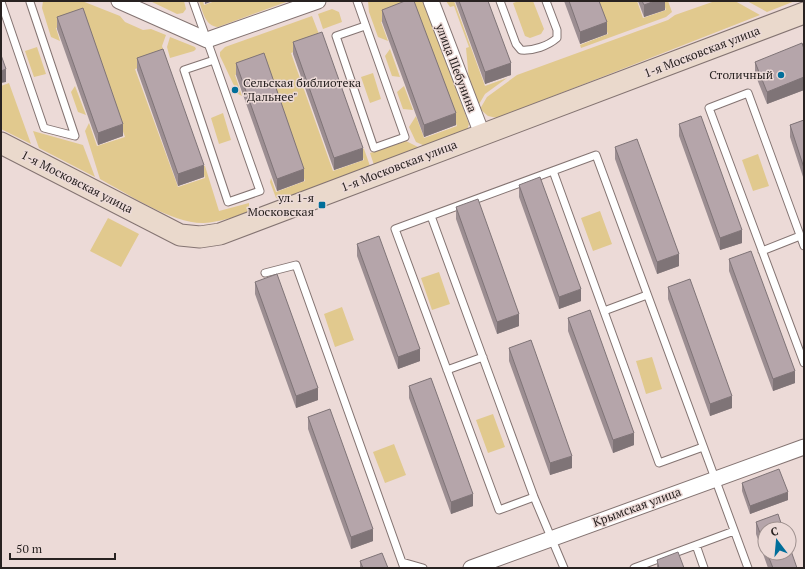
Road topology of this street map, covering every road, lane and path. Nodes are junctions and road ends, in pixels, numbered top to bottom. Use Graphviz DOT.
graph roads {
  1 [pos="29,1"];
  2 [pos="119,1"];
  3 [pos="193,1"];
  4 [pos="318,1"];
  5 [pos="357,1"];
  6 [pos="431,1"];
  7 [pos="500,1"];
  8 [pos="546,1"];
  9 [pos="1,2"];
  10 [pos="804,13"];
  11 [pos="364,26"];
  12 [pos="207,40"];
  13 [pos="214,60"];
  14 [pos="482,134"];
  15 [pos="1,143"];
  16 [pos="552,171"];
  17 [pos="431,216"];
  18 [pos="800,236"];
  19 [pos="804,246"];
  20 [pos="762,250"];
  21 [pos="265,273"];
  22 [pos="647,295"];
  23 [pos="604,311"];
  24 [pos="483,357"];
  25 [pos="804,363"];
  26 [pos="447,370"];
  27 [pos="703,447"];
  28 [pos="804,447"];
  29 [pos="715,478"];
  30 [pos="534,497"];
  31 [pos="734,531"];
  32 [pos="552,538"];
  33 [pos="696,545"];
  34 [pos="403,565"];
  35 [pos="423,568"];
  36 [pos="471,568"];
  37 [pos="564,568"];
  38 [pos="634,568"];
  39 [pos="704,568"];
  40 [pos="748,568"];
  1 -- 9 [label="lane"];
  2 -- 12 [label="street"];
  3 -- 12 [label="lane"];
  4 -- 12 [label="street"];
  5 -- 11 [label="lane"];
  6 -- 14 [label="street, улица Шебунина"];
  7 -- 8 [label="lane"];
  10 -- 14 [label="street, 1-я Московская улица"];
  12 -- 13 [label="lane"];
  13 -- 13 [label="lane"];
  14 -- 15 [label="street, 1-я Московская улица"];
  16 -- 17 [label="lane"];
  16 -- 22 [label="lane"];
  16 -- 23 [label="lane"];
  17 -- 24 [label="lane"];
  17 -- 26 [label="lane"];
  18 -- 19 [label="lane"];
  18 -- 20 [label="lane"];
  18 -- 20 [label="lane"];
  20 -- 25 [label="lane"];
  21 -- 34 [label="lane"];
  22 -- 23 [label="lane"];
  22 -- 27 [label="lane"];
  23 -- 27 [label="lane"];
  24 -- 26 [label="lane"];
  24 -- 30 [label="lane"];
  26 -- 30 [label="lane"];
  27 -- 29 [label="lane"];
  28 -- 29 [label="street, Крымская улица"];
  29 -- 31 [label="lane"];
  29 -- 32 [label="street, Крымская улица"];
  30 -- 32 [label="lane"];
  31 -- 33 [label="lane"];
  31 -- 40 [label="lane"];
  32 -- 36 [label="street, Крымская улица"];
  32 -- 37 [label="lane"];
  33 -- 38 [label="lane"];
  33 -- 39 [label="lane"];
  34 -- 35 [label="lane"];
}
